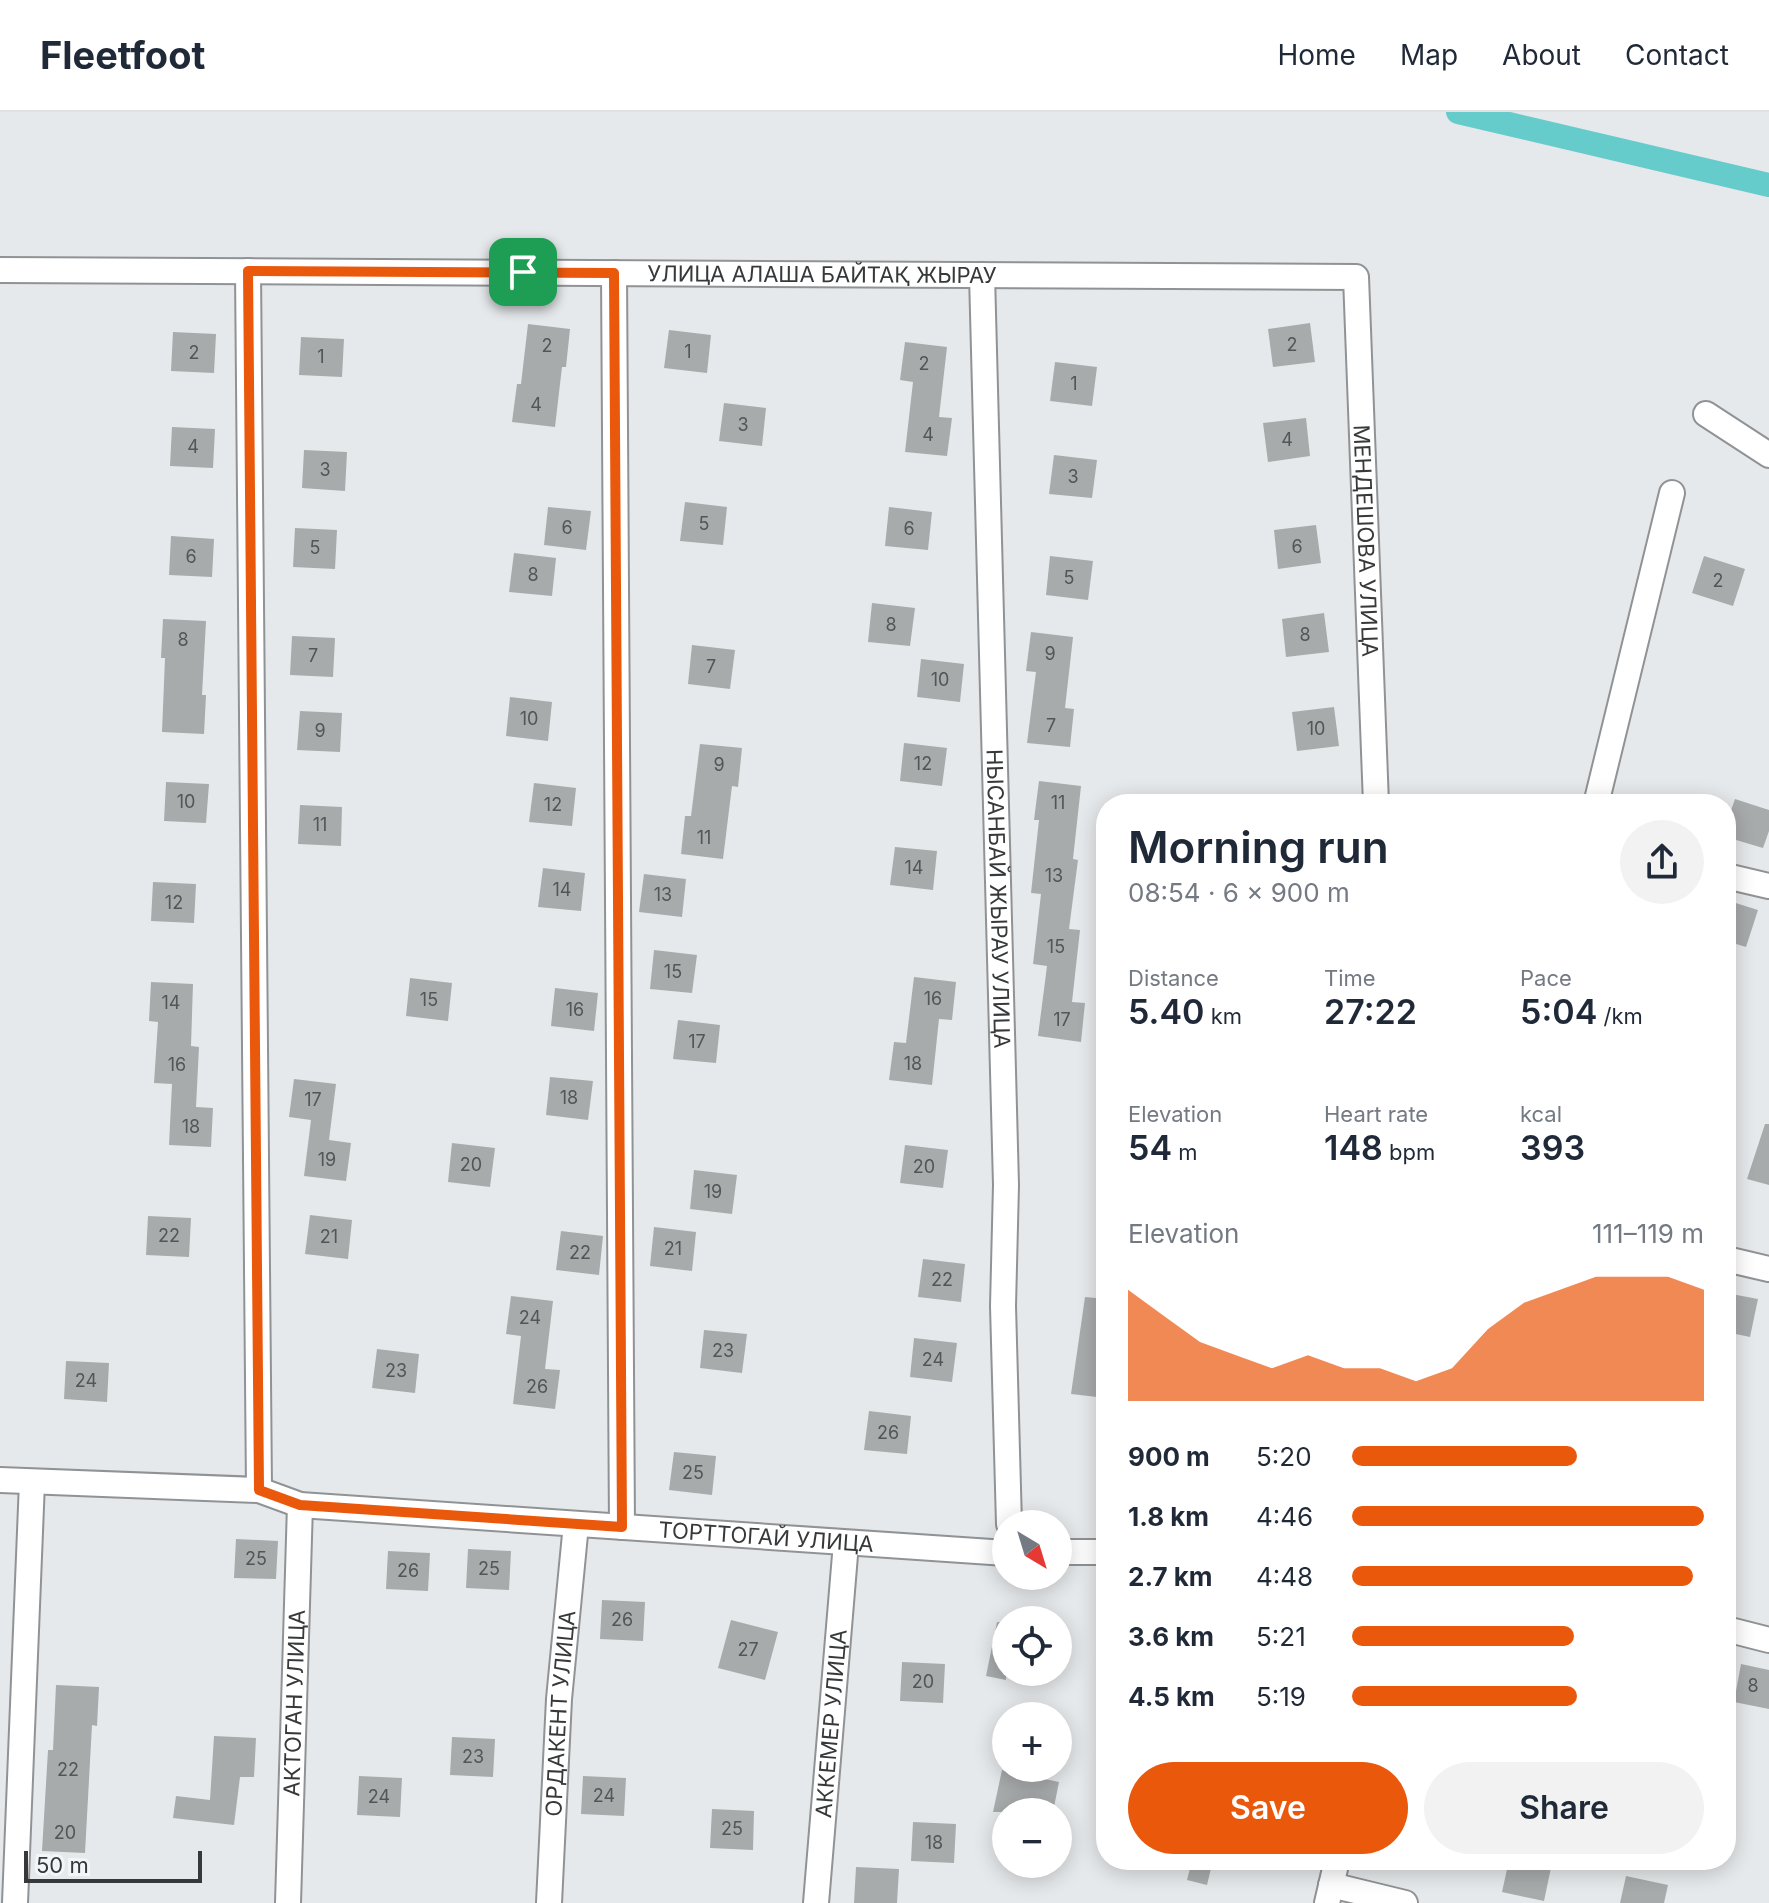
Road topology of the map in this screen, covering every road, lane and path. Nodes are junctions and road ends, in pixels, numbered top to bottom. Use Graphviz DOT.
graph roads {
  1 [pos="0,270"];
  2 [pos="248,271"];
  3 [pos="614,273"];
  4 [pos="982,275"];
  5 [pos="1356,277"];
  6 [pos="1706,414"];
  7 [pos="1769,455"];
  8 [pos="1672,493"];
  9 [pos="1376,794"];
  10 [pos="1598,794"];
  11 [pos="1736,878"];
  12 [pos="1769,886"];
  13 [pos="1736,1261"];
  14 [pos="1769,1269"];
  15 [pos="0,1480"];
  16 [pos="32,1482"];
  17 [pos="259,1490"];
  18 [pos="300,1505"];
  19 [pos="1009,1510"];
  20 [pos="576,1524"];
  21 [pos="622,1527"];
  22 [pos="846,1543"];
  23 [pos="992,1552"];
  24 [pos="1072,1552"];
  25 [pos="1096,1552"];
  26 [pos="1736,1632"];
  27 [pos="1769,1640"];
  28 [pos="1335,1870"];
  29 [pos="1329,1894"];
  30 [pos="15,1903"];
  31 [pos="288,1903"];
  32 [pos="549,1903"];
  33 [pos="816,1903"];
  34 [pos="1405,1903"];
  1 -- 2 [label="street, УЛИЦА АЛАША БАЙТАҚ ЖЫРАУ"];
  2 -- 3 [label="street, УЛИЦА АЛАША БАЙТАҚ ЖЫРАУ"];
  2 -- 17 [label="street"];
  3 -- 4 [label="street, УЛИЦА АЛАША БАЙТАҚ ЖЫРАУ"];
  3 -- 21 [label="street"];
  4 -- 5 [label="street, УЛИЦА АЛАША БАЙТАҚ ЖЫРАУ"];
  4 -- 19 [label="street, НЫСАНБАЙ ЖЫРАУ УЛИЦА"];
  5 -- 9 [label="street, МЕНДЕШОВА УЛИЦА"];
  6 -- 7 [label="street"];
  8 -- 10 [label="street"];
  11 -- 12 [label="street"];
  13 -- 14 [label="street"];
  15 -- 16 [label="street, ТОРТТОГАЙ УЛИЦА"];
  16 -- 17 [label="street, ТОРТТОГАЙ УЛИЦА"];
  16 -- 30 [label="street"];
  17 -- 18 [label="street, ТОРТТОГАЙ УЛИЦА"];
  18 -- 20 [label="street, ТОРТТОГАЙ УЛИЦА"];
  18 -- 31 [label="street, АКТОГАН УЛИЦА"];
  20 -- 21 [label="street, ТОРТТОГАЙ УЛИЦА"];
  20 -- 32 [label="street, ОРДАКЕНТ УЛИЦА"];
  21 -- 22 [label="street, ТОРТТОГАЙ УЛИЦА"];
  22 -- 23 [label="street, ТОРТТОГАЙ УЛИЦА"];
  22 -- 33 [label="street, АККЕМЕР УЛИЦА"];
  24 -- 25 [label="street"];
  26 -- 27 [label="street"];
  28 -- 29 [label="street"];
  29 -- 34 [label="street"];
}
